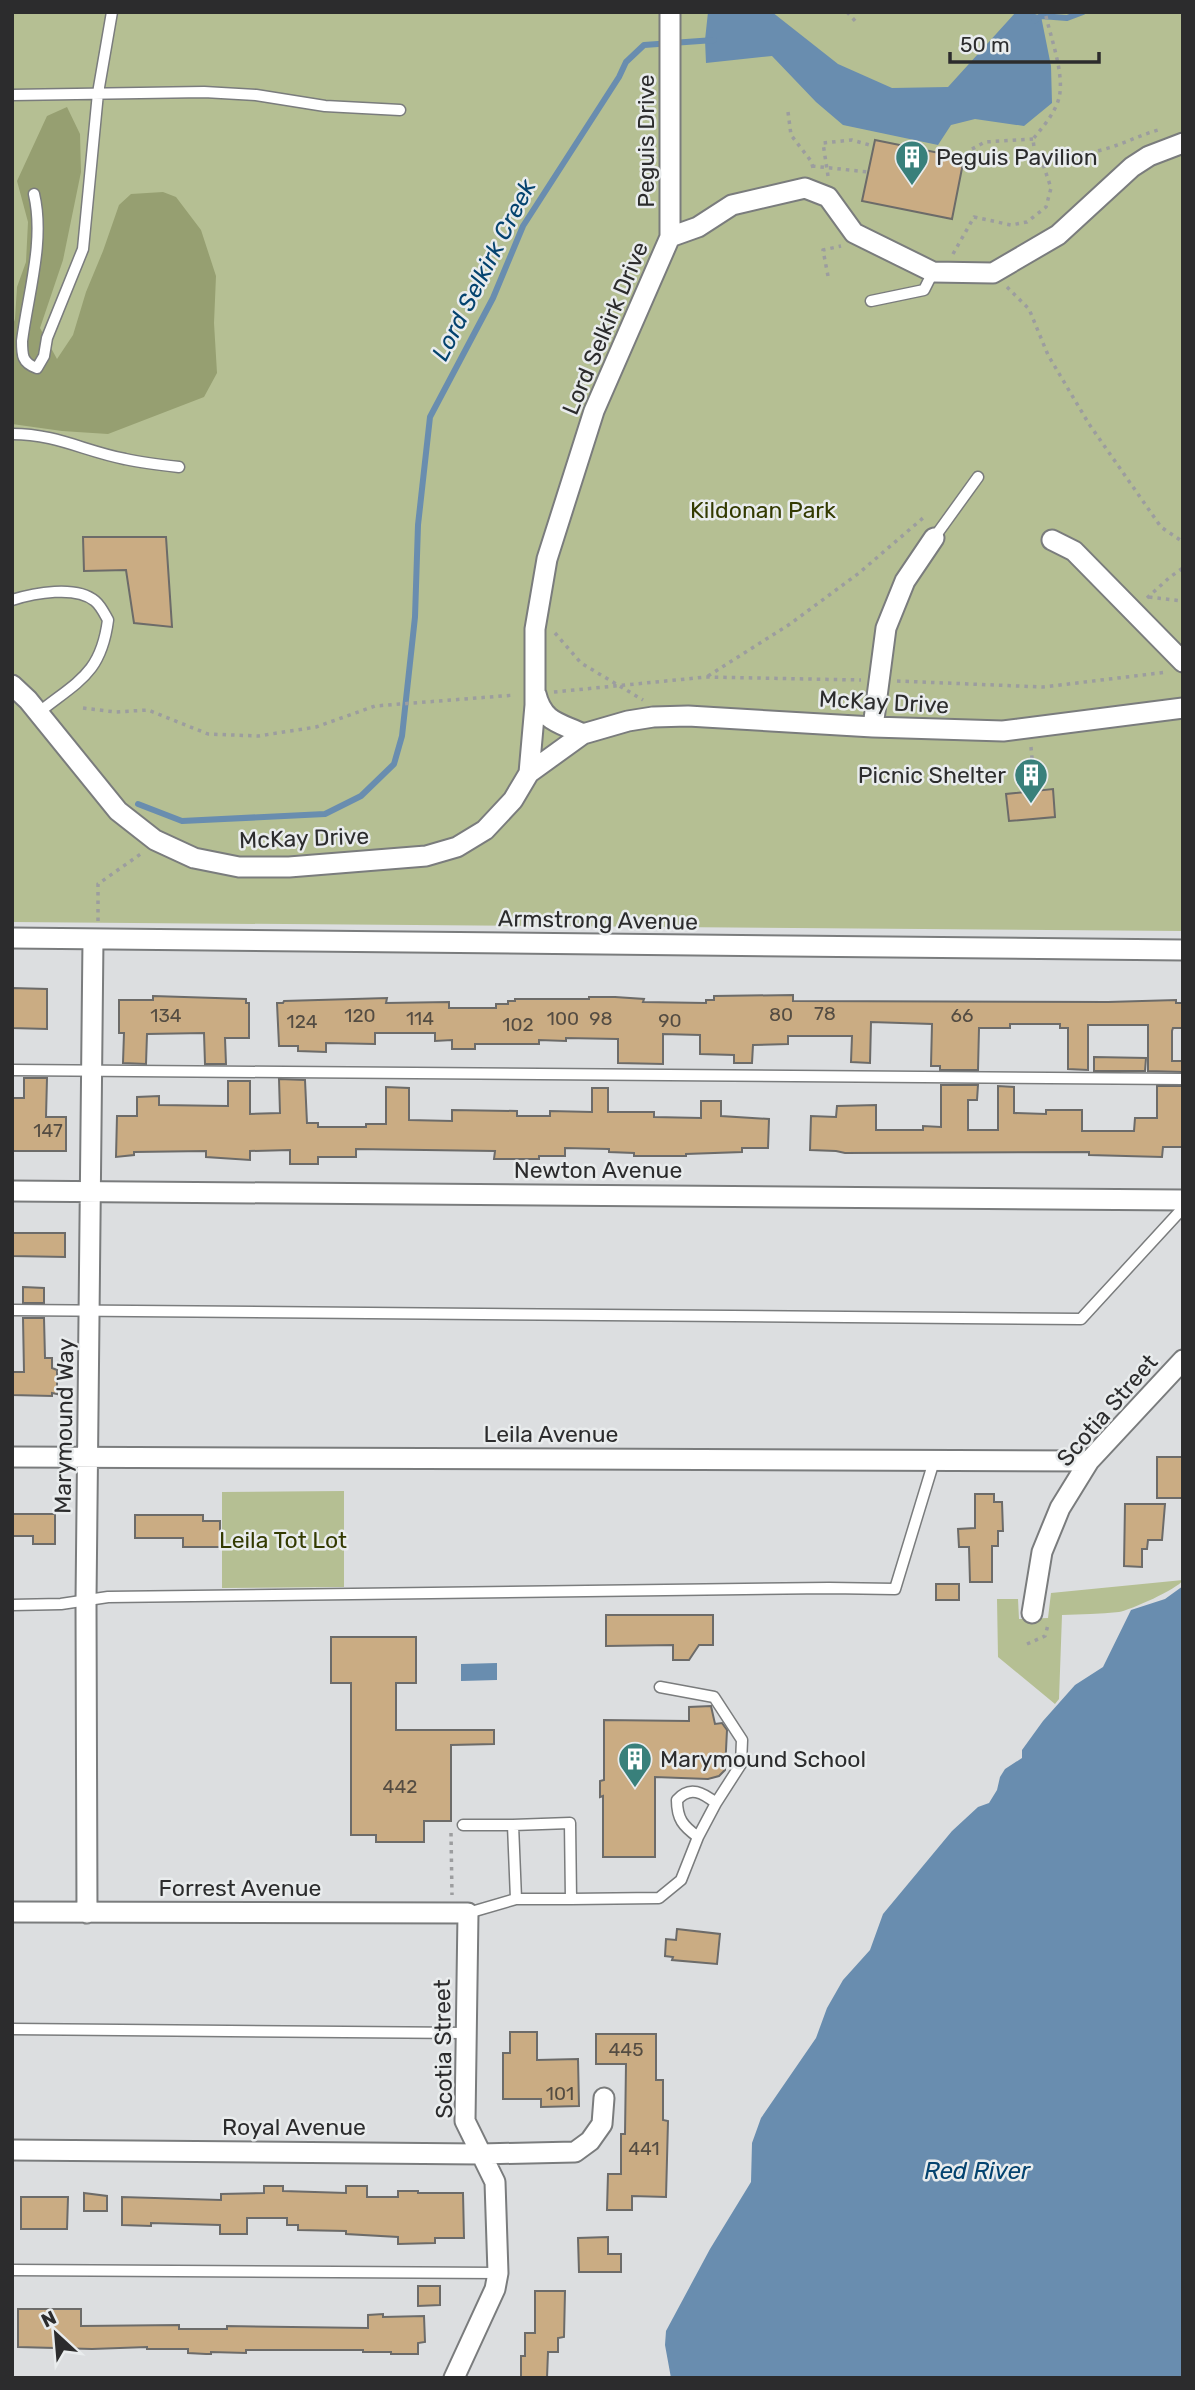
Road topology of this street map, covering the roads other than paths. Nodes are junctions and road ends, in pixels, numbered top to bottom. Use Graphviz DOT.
graph roads {
  1 [pos="112,12"];
  2 [pos="670,29"];
  3 [pos="98,93"];
  4 [pos="12,95"];
  5 [pos="400,110"];
  6 [pos="1183,143"];
  7 [pos="34,194"];
  8 [pos="670,237"];
  9 [pos="933,272"];
  10 [pos="871,301"];
  11 [pos="12,434"];
  12 [pos="179,467"];
  13 [pos="978,478"];
  14 [pos="934,538"];
  15 [pos="1052,540"];
  16 [pos="12,600"];
  17 [pos="1176,667"];
  18 [pos="12,685"];
  19 [pos="536,693"];
  20 [pos="1183,708"];
  21 [pos="38,713"];
  22 [pos="873,727"];
  23 [pos="583,734"];
  24 [pos="529,773"];
  25 [pos="12,938"];
  26 [pos="93,939"];
  27 [pos="1183,950"];
  28 [pos="12,1070"];
  29 [pos="93,1071"];
  30 [pos="1183,1079"];
  31 [pos="12,1191"];
  32 [pos="90,1191"];
  33 [pos="1183,1200"];
  34 [pos="1183,1208"];
  35 [pos="12,1310"];
  36 [pos="90,1310"];
  37 [pos="1183,1360"];
  38 [pos="12,1457"];
  39 [pos="88,1457"];
  40 [pos="934,1461"];
  41 [pos="1089,1461"];
  42 [pos="86,1601"];
  43 [pos="12,1605"];
  44 [pos="1032,1613"];
  45 [pos="660,1687"];
  46 [pos="716,1803"];
  47 [pos="463,1825"];
  48 [pos="513,1825"];
  49 [pos="698,1838"];
  50 [pos="516,1899"];
  51 [pos="571,1899"];
  52 [pos="12,1912"];
  53 [pos="87,1913"];
  54 [pos="468,1913"];
  55 [pos="12,2029"];
  56 [pos="466,2034"];
  57 [pos="604,2098"];
  58 [pos="12,2150"];
  59 [pos="480,2154"];
  60 [pos="12,2270"];
  61 [pos="498,2273"];
  62 [pos="454,2378"];
  1 -- 3 [label="lane"];
  2 -- 8 [label="street, Peguis Drive"];
  3 -- 4 [label="lane"];
  3 -- 5 [label="lane"];
  3 -- 7 [label="lane"];
  6 -- 9 [label="street"];
  8 -- 9 [label="street, Lord Selkirk Drive"];
  8 -- 19 [label="street, Lord Selkirk Drive"];
  9 -- 10 [label="lane"];
  11 -- 12 [label="lane"];
  13 -- 14 [label="lane"];
  14 -- 22 [label="street"];
  15 -- 17 [label="street"];
  16 -- 21 [label="lane"];
  18 -- 21 [label="street, McKay Drive"];
  19 -- 23 [label="street"];
  19 -- 24 [label="street, Lord Selkirk Drive"];
  20 -- 22 [label="street, McKay Drive"];
  21 -- 24 [label="street, McKay Drive"];
  22 -- 23 [label="street, McKay Drive"];
  23 -- 24 [label="street, McKay Drive"];
  25 -- 26 [label="street, Armstrong Avenue"];
  26 -- 27 [label="street, Armstrong Avenue"];
  26 -- 29 [label="street, Marymound Way"];
  28 -- 29 [label="lane"];
  29 -- 30 [label="lane"];
  29 -- 32 [label="street, Marymound Way"];
  31 -- 32 [label="street, Newton Avenue"];
  32 -- 33 [label="street, Newton Avenue"];
  32 -- 36 [label="street, Marymound Way"];
  34 -- 36 [label="lane"];
  35 -- 36 [label="lane"];
  36 -- 39 [label="street, Marymound Way"];
  37 -- 41 [label="street, Scotia Street"];
  38 -- 39 [label="street, Leila Avenue"];
  39 -- 40 [label="street, Leila Avenue"];
  39 -- 42 [label="street, Marymound Way"];
  40 -- 41 [label="street, Leila Avenue"];
  40 -- 42 [label="lane"];
  41 -- 44 [label="street, Scotia Street"];
  42 -- 43 [label="lane"];
  42 -- 53 [label="street, Marymound Way"];
  45 -- 46 [label="lane"];
  46 -- 49 [label="lane"];
  46 -- 49 [label="lane"];
  47 -- 48 [label="lane"];
  48 -- 50 [label="lane"];
  48 -- 51 [label="lane"];
  49 -- 51 [label="lane"];
  50 -- 51 [label="lane"];
  50 -- 54 [label="lane"];
  52 -- 53 [label="street, Forrest Avenue"];
  53 -- 54 [label="street, Forrest Avenue"];
  54 -- 56 [label="street, Scotia Street"];
  55 -- 56 [label="lane"];
  56 -- 59 [label="street, Scotia Street"];
  57 -- 59 [label="street, Royal Avenue"];
  58 -- 59 [label="street, Royal Avenue"];
  59 -- 61 [label="street, Scotia Street"];
  60 -- 61 [label="lane"];
  61 -- 62 [label="street, Scotia Street"];
}
